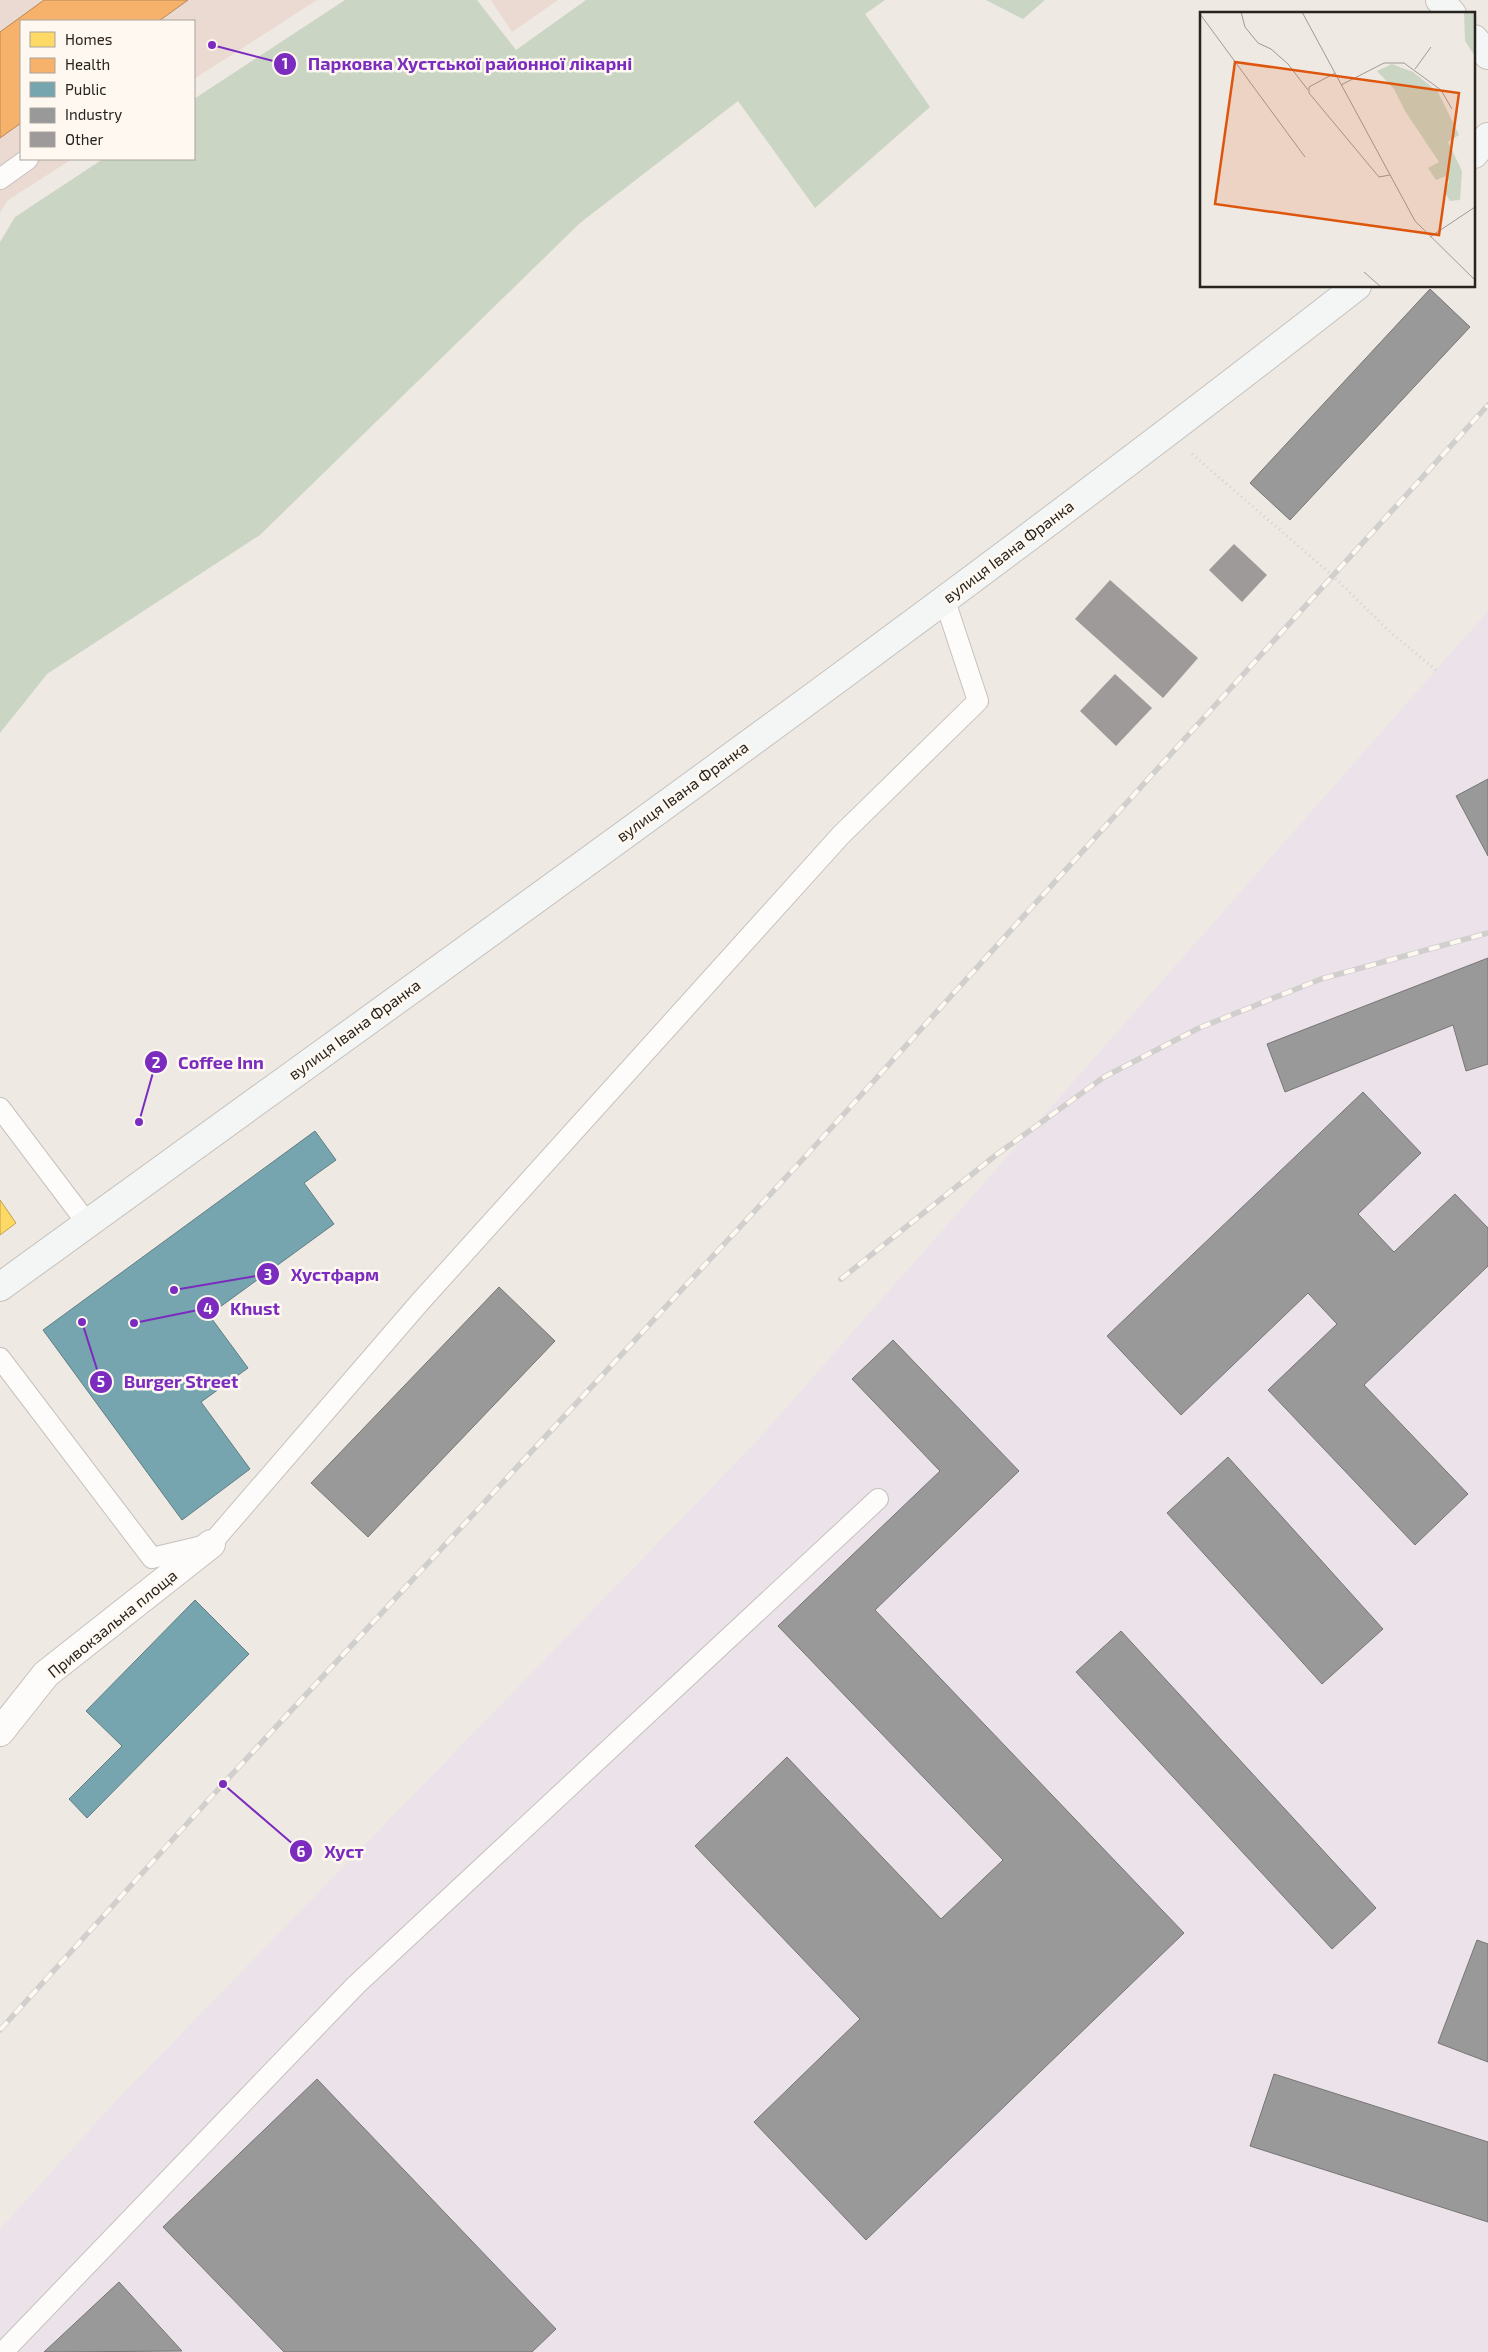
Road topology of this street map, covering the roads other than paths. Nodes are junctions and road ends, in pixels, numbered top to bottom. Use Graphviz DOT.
graph roads {
  1 [pos="1440,0"];
  2 [pos="1450,12"];
  3 [pos="1476,41"];
  4 [pos="1488,55"];
  5 [pos="1488,138"];
  6 [pos="1476,152"];
  7 [pos="27,160"];
  8 [pos="0,179"];
  9 [pos="1354,288"];
  10 [pos="944,598"];
  11 [pos="0,1108"];
  12 [pos="87,1223"];
  13 [pos="0,1287"];
  14 [pos="0,1358"];
  15 [pos="878,1499"];
  16 [pos="211,1544"];
  17 [pos="0,1732"];
  18 [pos="3,2352"];
  1 -- 2 [label="main road"];
  3 -- 4 [label="main road"];
  5 -- 6 [label="main road"];
  7 -- 8 [label="lane"];
  9 -- 10 [label="main road, вулиця Івана Франка"];
  10 -- 12 [label="main road, вулиця Івана Франка"];
  10 -- 16 [label="lane"];
  11 -- 12 [label="lane"];
  12 -- 13 [label="main road, вулиця Івана Франка"];
  14 -- 16 [label="lane"];
  15 -- 18 [label="lane"];
  16 -- 17 [label="street, Привокзальна площа"];
}
